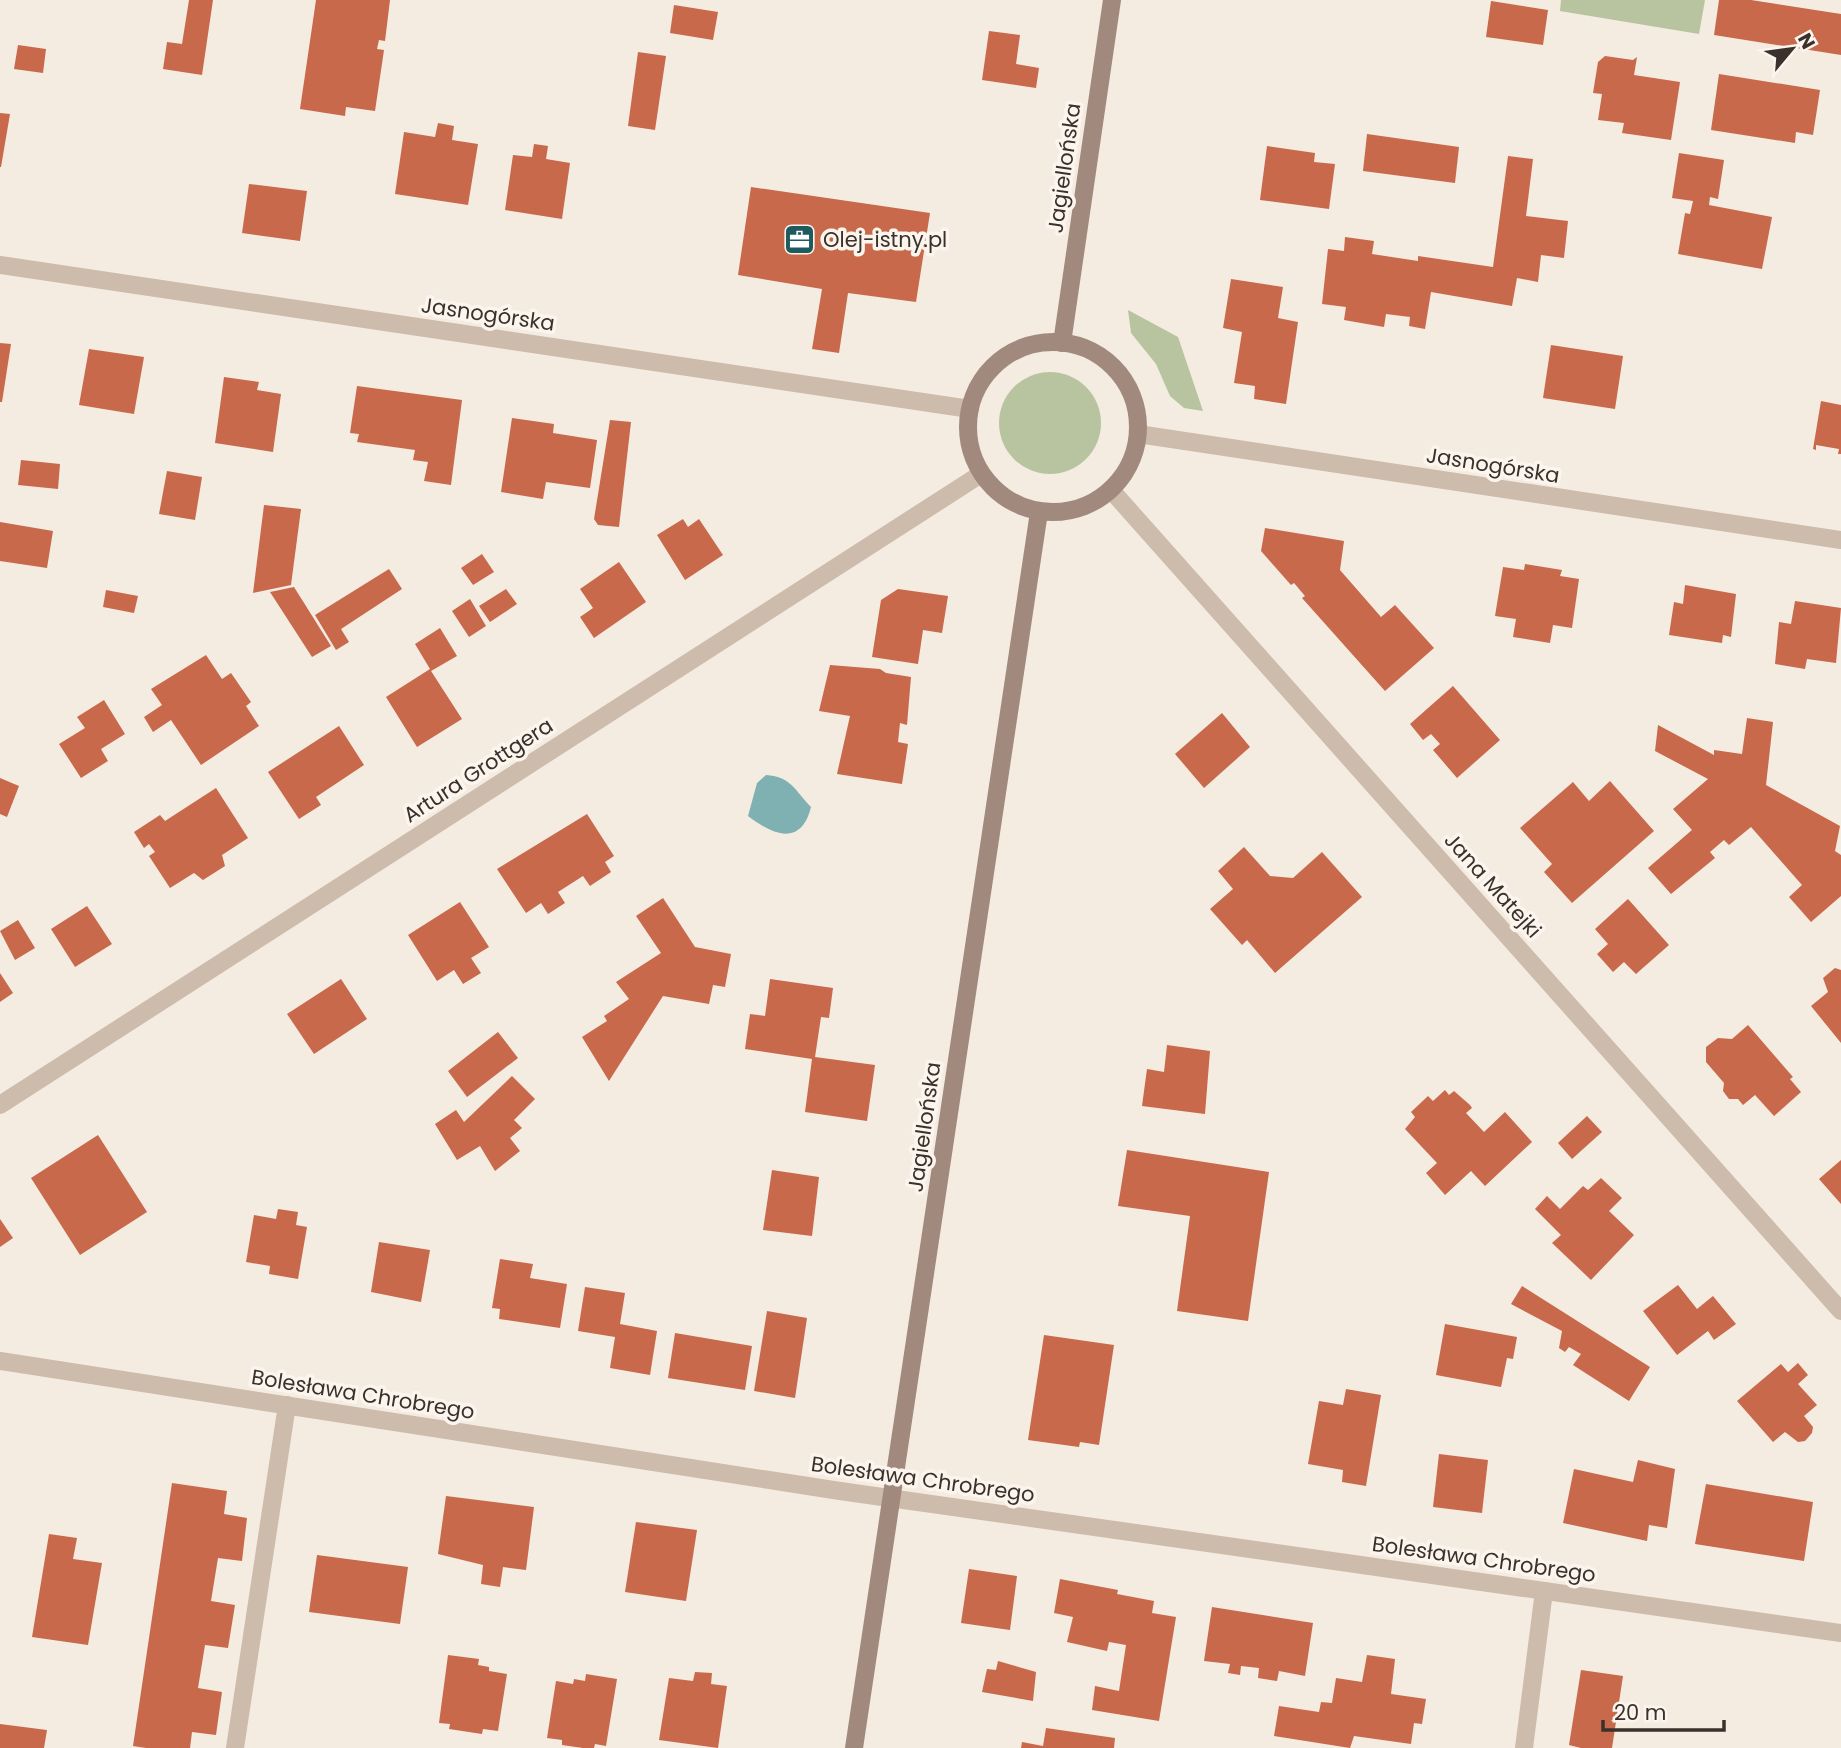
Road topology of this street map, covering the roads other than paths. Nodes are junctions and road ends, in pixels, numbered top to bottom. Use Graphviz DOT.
graph roads {
  1 [pos="1112,0"];
  2 [pos="0,265"];
  3 [pos="1062,343"];
  4 [pos="970,408"];
  5 [pos="1138,434"];
  6 [pos="981,474"];
  7 [pos="1111,490"];
  8 [pos="1039,512"];
  9 [pos="1841,540"];
  10 [pos="0,1105"];
  11 [pos="1841,1311"];
  12 [pos="0,1361"];
  13 [pos="288,1405"];
  14 [pos="892,1497"];
  15 [pos="1544,1591"];
  16 [pos="1841,1633"];
  17 [pos="235,1748"];
  18 [pos="854,1748"];
  19 [pos="1524,1748"];
  1 -- 3 [label="street, Jagiellońska"];
  2 -- 4 [label="street, Jasnogórska"];
  3 -- 4 [label="street"];
  3 -- 5 [label="street"];
  4 -- 6 [label="street"];
  5 -- 7 [label="street"];
  5 -- 9 [label="street, Jasnogórska"];
  6 -- 8 [label="street"];
  6 -- 10 [label="street, Artura Grottgera"];
  7 -- 8 [label="street"];
  7 -- 11 [label="street, Jana Matejki"];
  8 -- 14 [label="street, Jagiellońska"];
  12 -- 13 [label="street, Bolesława Chrobrego"];
  13 -- 14 [label="street, Bolesława Chrobrego"];
  13 -- 17 [label="street"];
  14 -- 15 [label="street, Bolesława Chrobrego"];
  14 -- 18 [label="street, Jagiellońska"];
  15 -- 16 [label="street, Bolesława Chrobrego"];
  15 -- 19 [label="street"];
}
